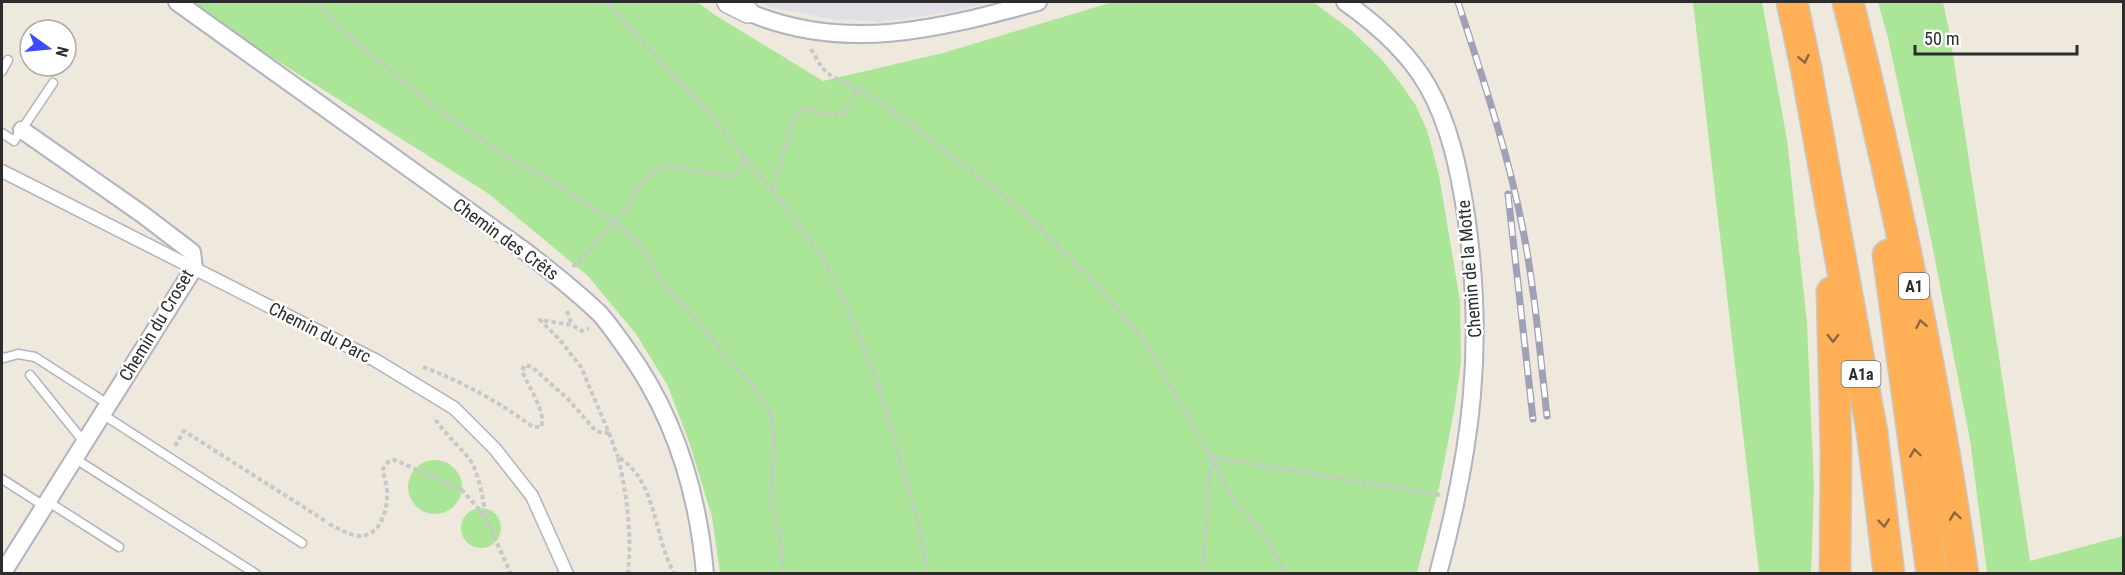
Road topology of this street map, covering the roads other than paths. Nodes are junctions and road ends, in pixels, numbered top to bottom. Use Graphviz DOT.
graph roads {
  1 [pos="177,2"];
  2 [pos="728,2"];
  3 [pos="1038,2"];
  4 [pos="1345,2"];
  5 [pos="1792,2"];
  6 [pos="1848,2"];
  7 [pos="748,12"];
  8 [pos="8,60"];
  9 [pos="2,71"];
  10 [pos="54,83"];
  11 [pos="22,130"];
  12 [pos="2,133"];
  13 [pos="2,171"];
  14 [pos="1826,175"];
  15 [pos="194,268"];
  16 [pos="2,357"];
  17 [pos="30,375"];
  18 [pos="105,409"];
  19 [pos="84,442"];
  20 [pos="74,458"];
  21 [pos="2,479"];
  22 [pos="46,503"];
  23 [pos="302,543"];
  24 [pos="119,547"];
  25 [pos="2,573"];
  26 [pos="255,573"];
  27 [pos="567,573"];
  28 [pos="705,573"];
  29 [pos="1438,573"];
  30 [pos="1834,573"];
  31 [pos="1889,573"];
  32 [pos="1932,573"];
  33 [pos="1963,573"];
  1 -- 28 [label="street, Chemin des Crêts"];
  2 -- 7 [label="street"];
  3 -- 7 [label="street"];
  4 -- 29 [label="street, Chemin de la Motte"];
  5 -- 14 [label="highway, one-way"];
  32 -- 6 [label="highway, A1a, one-way"];
  33 -- 6 [label="highway, A1, one-way"];
  8 -- 9 [label="lane"];
  10 -- 11 [label="lane"];
  11 -- 12 [label="lane"];
  11 -- 15 [label="street, Chemin du Croset"];
  13 -- 15 [label="street, Chemin du Parc"];
  14 -- 30 [label="highway, one-way"];
  14 -- 31 [label="highway, A1a, one-way"];
  15 -- 18 [label="street, Chemin du Croset"];
  15 -- 27 [label="street, Chemin du Parc"];
  16 -- 18 [label="lane"];
  17 -- 19 [label="lane"];
  18 -- 19 [label="street, Chemin du Croset"];
  18 -- 23 [label="lane"];
  19 -- 20 [label="street, Chemin du Croset"];
  20 -- 22 [label="street, Chemin du Croset"];
  20 -- 26 [label="lane"];
  21 -- 22 [label="lane"];
  22 -- 24 [label="lane"];
  22 -- 25 [label="street, Chemin du Croset"];
}
